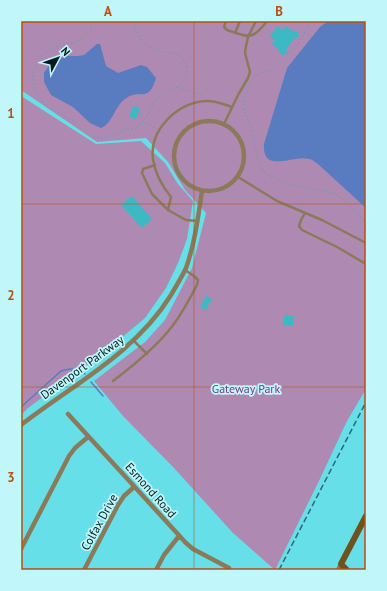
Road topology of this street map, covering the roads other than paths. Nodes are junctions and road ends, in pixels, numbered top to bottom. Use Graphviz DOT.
graph roads {
  1 [pos="226,21"];
  2 [pos="240,21"];
  3 [pos="256,21"];
  4 [pos="267,21"];
  5 [pos="235,33"];
  6 [pos="248,36"];
  7 [pos="232,107"];
  8 [pos="224,124"];
  9 [pos="155,166"];
  10 [pos="238,177"];
  11 [pos="202,191"];
  12 [pos="168,210"];
  13 [pos="305,213"];
  14 [pos="198,221"];
  15 [pos="366,243"];
  16 [pos="366,264"];
  17 [pos="185,270"];
  18 [pos="134,341"];
  19 [pos="147,354"];
  20 [pos="113,381"];
  21 [pos="68,414"];
  22 [pos="21,425"];
  23 [pos="88,437"];
  24 [pos="134,487"];
  25 [pos="366,516"];
  26 [pos="179,536"];
  27 [pos="21,549"];
  28 [pos="339,567"];
  29 [pos="228,569"];
  30 [pos="84,570"];
  31 [pos="156,570"];
  32 [pos="347,570"];
  1 -- 5 [label="lane"];
  2 -- 5 [label="lane"];
  3 -- 6 [label="lane"];
  4 -- 6 [label="lane"];
  5 -- 6 [label="lane"];
  6 -- 7 [label="lane"];
  7 -- 8 [label="lane"];
  7 -- 9 [label="lane"];
  8 -- 10 [label="street"];
  8 -- 11 [label="street"];
  9 -- 12 [label="lane"];
  9 -- 12 [label="lane"];
  10 -- 11 [label="street"];
  10 -- 13 [label="lane"];
  11 -- 14 [label="street, Davenport Parkway"];
  12 -- 14 [label="lane"];
  13 -- 15 [label="lane"];
  13 -- 16 [label="lane"];
  14 -- 17 [label="street, Davenport Parkway"];
  17 -- 18 [label="street, Davenport Parkway"];
  17 -- 19 [label="lane"];
  18 -- 19 [label="lane"];
  18 -- 22 [label="street, Davenport Parkway"];
  19 -- 20 [label="lane"];
  21 -- 23 [label="street, Esmond Road"];
  23 -- 24 [label="street, Esmond Road"];
  23 -- 27 [label="street"];
  24 -- 26 [label="street, Esmond Road"];
  24 -- 30 [label="street, Colfax Drive"];
  25 -- 28 [label="street"];
  26 -- 29 [label="street, Esmond Road"];
  26 -- 31 [label="street"];
  28 -- 32 [label="street"];
}
